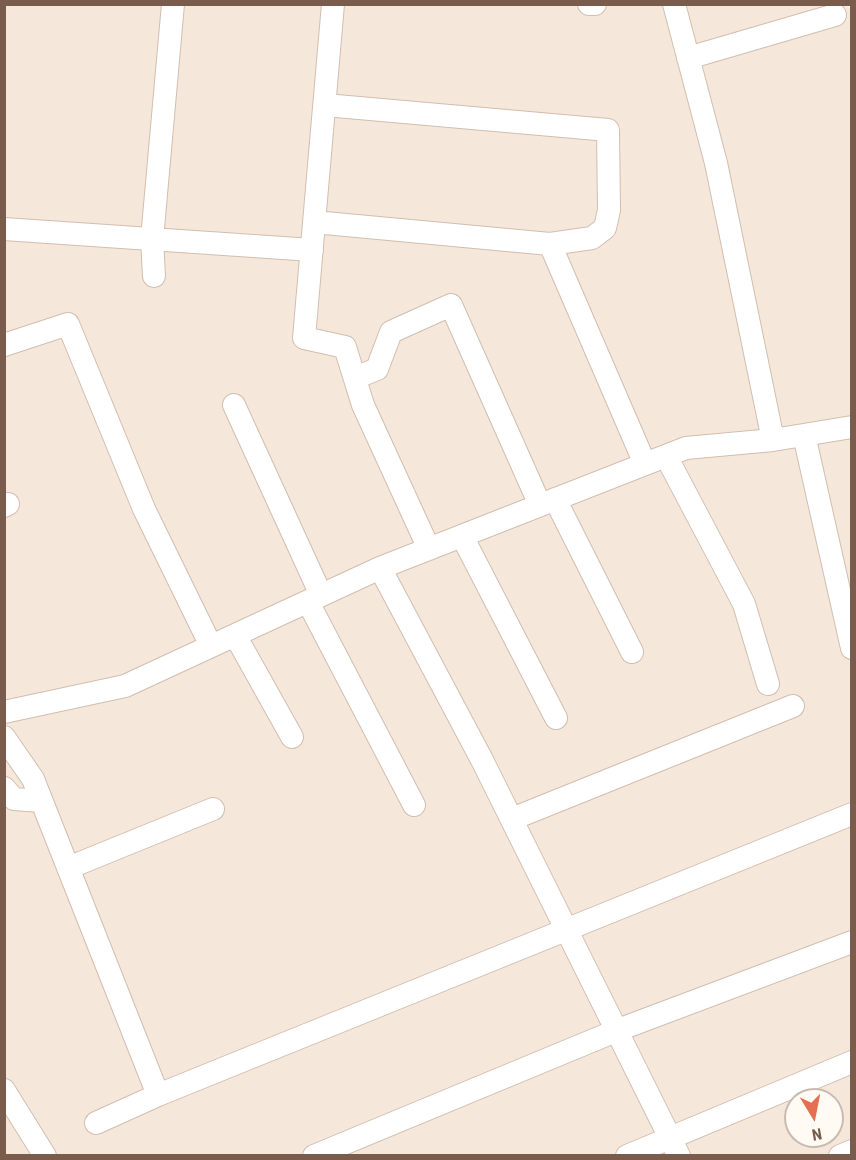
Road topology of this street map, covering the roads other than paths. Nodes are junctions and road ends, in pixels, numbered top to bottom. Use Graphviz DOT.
graph roads {
  1 [pos="172,4"];
  2 [pos="333,4"];
  3 [pos="589,4"];
  4 [pos="595,4"];
  5 [pos="674,4"];
  6 [pos="835,15"];
  7 [pos="688,58"];
  8 [pos="325,105"];
  9 [pos="314,222"];
  10 [pos="4,229"];
  11 [pos="152,238"];
  12 [pos="550,244"];
  13 [pos="312,250"];
  14 [pos="154,276"];
  15 [pos="4,345"];
  16 [pos="355,378"];
  17 [pos="234,405"];
  18 [pos="852,427"];
  19 [pos="804,435"];
  20 [pos="773,440"];
  21 [pos="656,460"];
  22 [pos="548,502"];
  23 [pos="462,536"];
  24 [pos="429,549"];
  25 [pos="380,568"];
  26 [pos="314,598"];
  27 [pos="235,635"];
  28 [pos="211,646"];
  29 [pos="852,648"];
  30 [pos="632,652"];
  31 [pos="768,684"];
  32 [pos="793,706"];
  33 [pos="4,712"];
  34 [pos="556,718"];
  35 [pos="4,737"];
  36 [pos="292,737"];
  37 [pos="4,788"];
  38 [pos="41,801"];
  39 [pos="414,805"];
  40 [pos="213,809"];
  41 [pos="852,814"];
  42 [pos="512,819"];
  43 [pos="68,868"];
  44 [pos="566,928"];
  45 [pos="852,942"];
  46 [pos="618,1030"];
  47 [pos="852,1062"];
  48 [pos="4,1090"];
  49 [pos="158,1095"];
  50 [pos="96,1123"];
  51 [pos="674,1146"];
  52 [pos="852,1151"];
  53 [pos="45,1155"];
  54 [pos="314,1155"];
  55 [pos="627,1155"];
  56 [pos="840,1155"];
  1 -- 11 [label="street"];
  2 -- 8 [label="street"];
  3 -- 4 [label="street"];
  5 -- 7 [label="street"];
  6 -- 7 [label="street"];
  7 -- 20 [label="street"];
  8 -- 9 [label="street"];
  8 -- 12 [label="street"];
  9 -- 12 [label="street"];
  9 -- 13 [label="street"];
  10 -- 11 [label="street"];
  11 -- 13 [label="street"];
  11 -- 14 [label="street"];
  12 -- 21 [label="street"];
  13 -- 16 [label="street"];
  15 -- 28 [label="street"];
  16 -- 22 [label="street"];
  16 -- 24 [label="street"];
  17 -- 26 [label="street"];
  18 -- 19 [label="street"];
  19 -- 20 [label="street"];
  19 -- 29 [label="street"];
  20 -- 21 [label="street"];
  21 -- 22 [label="street"];
  21 -- 31 [label="street"];
  22 -- 23 [label="street"];
  22 -- 30 [label="street"];
  23 -- 24 [label="street"];
  23 -- 34 [label="street"];
  24 -- 25 [label="street"];
  25 -- 26 [label="street"];
  25 -- 42 [label="street"];
  26 -- 27 [label="street"];
  26 -- 39 [label="street"];
  27 -- 28 [label="street"];
  27 -- 36 [label="street"];
  28 -- 33 [label="street"];
  32 -- 42 [label="street"];
  35 -- 38 [label="street"];
  37 -- 38 [label="street"];
  38 -- 43 [label="street"];
  40 -- 43 [label="street"];
  41 -- 44 [label="street"];
  42 -- 44 [label="street"];
  43 -- 49 [label="street"];
  44 -- 46 [label="street"];
  44 -- 49 [label="street"];
  45 -- 46 [label="street"];
  46 -- 51 [label="street"];
  46 -- 54 [label="street"];
  47 -- 51 [label="street"];
  48 -- 53 [label="street"];
  49 -- 50 [label="street"];
  51 -- 55 [label="street"];
  52 -- 56 [label="street"];
}
